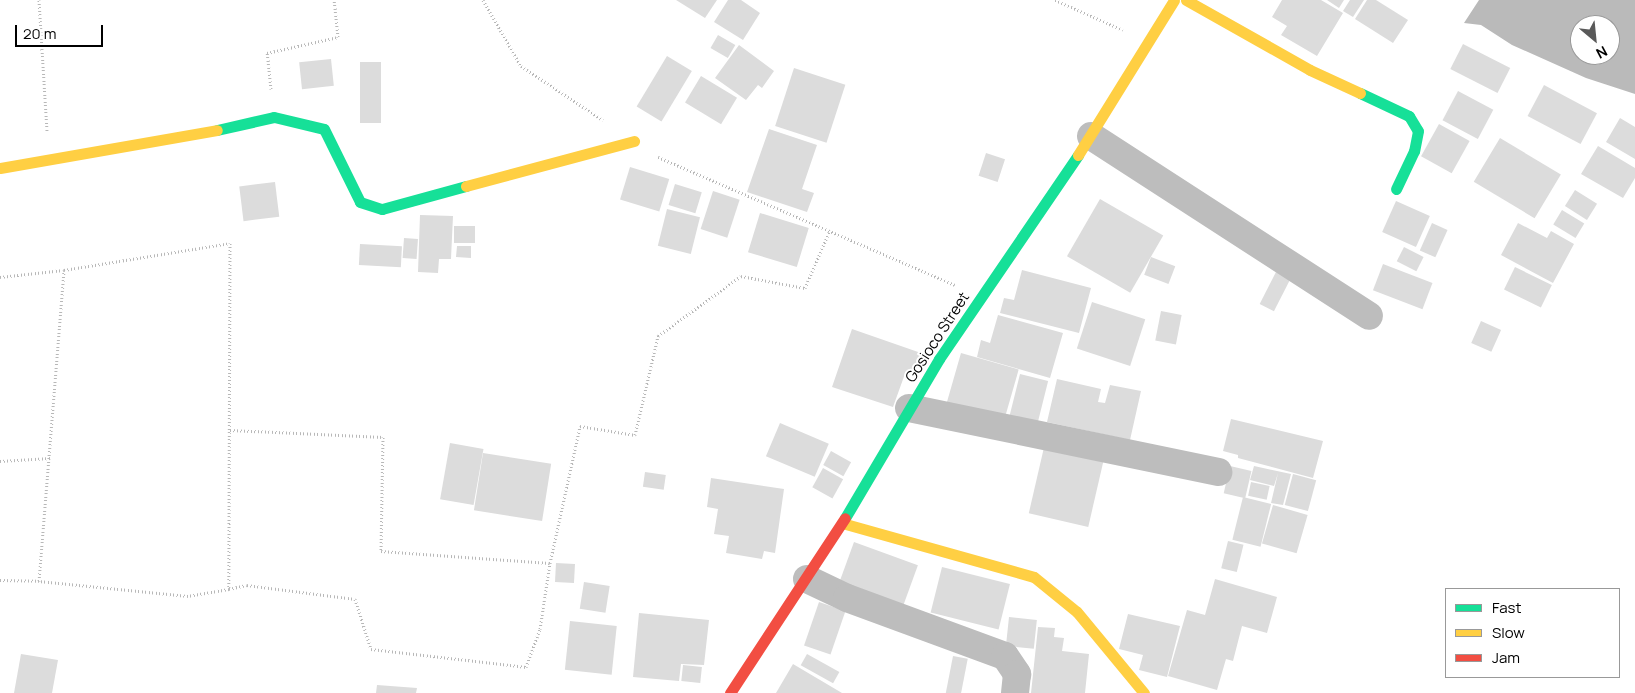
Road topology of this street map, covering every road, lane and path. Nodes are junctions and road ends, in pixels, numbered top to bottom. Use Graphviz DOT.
graph roads {
  1 [pos="39,0"];
  2 [pos="334,0"];
  3 [pos="483,0"];
  4 [pos="1055,0"];
  5 [pos="1174,0"];
  6 [pos="1186,0"];
  7 [pos="1131,34"];
  8 [pos="274,117"];
  9 [pos="1091,136"];
  10 [pos="634,141"];
  11 [pos="49,161"];
  12 [pos="0,168"];
  13 [pos="1396,189"];
  14 [pos="830,230"];
  15 [pos="64,270"];
  16 [pos="0,277"];
  17 [pos="960,287"];
  18 [pos="1369,316"];
  19 [pos="909,408"];
  20 [pos="230,430"];
  21 [pos="51,458"];
  22 [pos="0,461"];
  23 [pos="1218,472"];
  24 [pos="842,523"];
  25 [pos="550,563"];
  26 [pos="807,579"];
  27 [pos="0,580"];
  28 [pos="39,582"];
  29 [pos="229,589"];
  30 [pos="730,693"];
  31 [pos="1015,693"];
  32 [pos="1144,693"];
  1 -- 11 [label="path"];
  2 -- 8 [label="path"];
  3 -- 10 [label="path"];
  4 -- 7 [label="path"];
  5 -- 9 [label="street, Gosioco Street"];
  6 -- 13 [label="street"];
  8 -- 10 [label="street"];
  8 -- 11 [label="street"];
  9 -- 18 [label="street"];
  9 -- 19 [label="street, Gosioco Street"];
  10 -- 14 [label="path"];
  11 -- 12 [label="street"];
  14 -- 17 [label="path"];
  14 -- 25 [label="path"];
  15 -- 16 [label="path"];
  15 -- 20 [label="path"];
  15 -- 21 [label="path"];
  19 -- 23 [label="street"];
  19 -- 24 [label="street, Gosioco Street"];
  20 -- 25 [label="path"];
  20 -- 29 [label="path"];
  21 -- 22 [label="path"];
  21 -- 28 [label="path"];
  24 -- 26 [label="street, Gosioco Street"];
  24 -- 32 [label="street"];
  25 -- 29 [label="path"];
  26 -- 30 [label="street, Gosioco Street"];
  26 -- 31 [label="street"];
  27 -- 28 [label="path"];
  28 -- 29 [label="path"];
}
